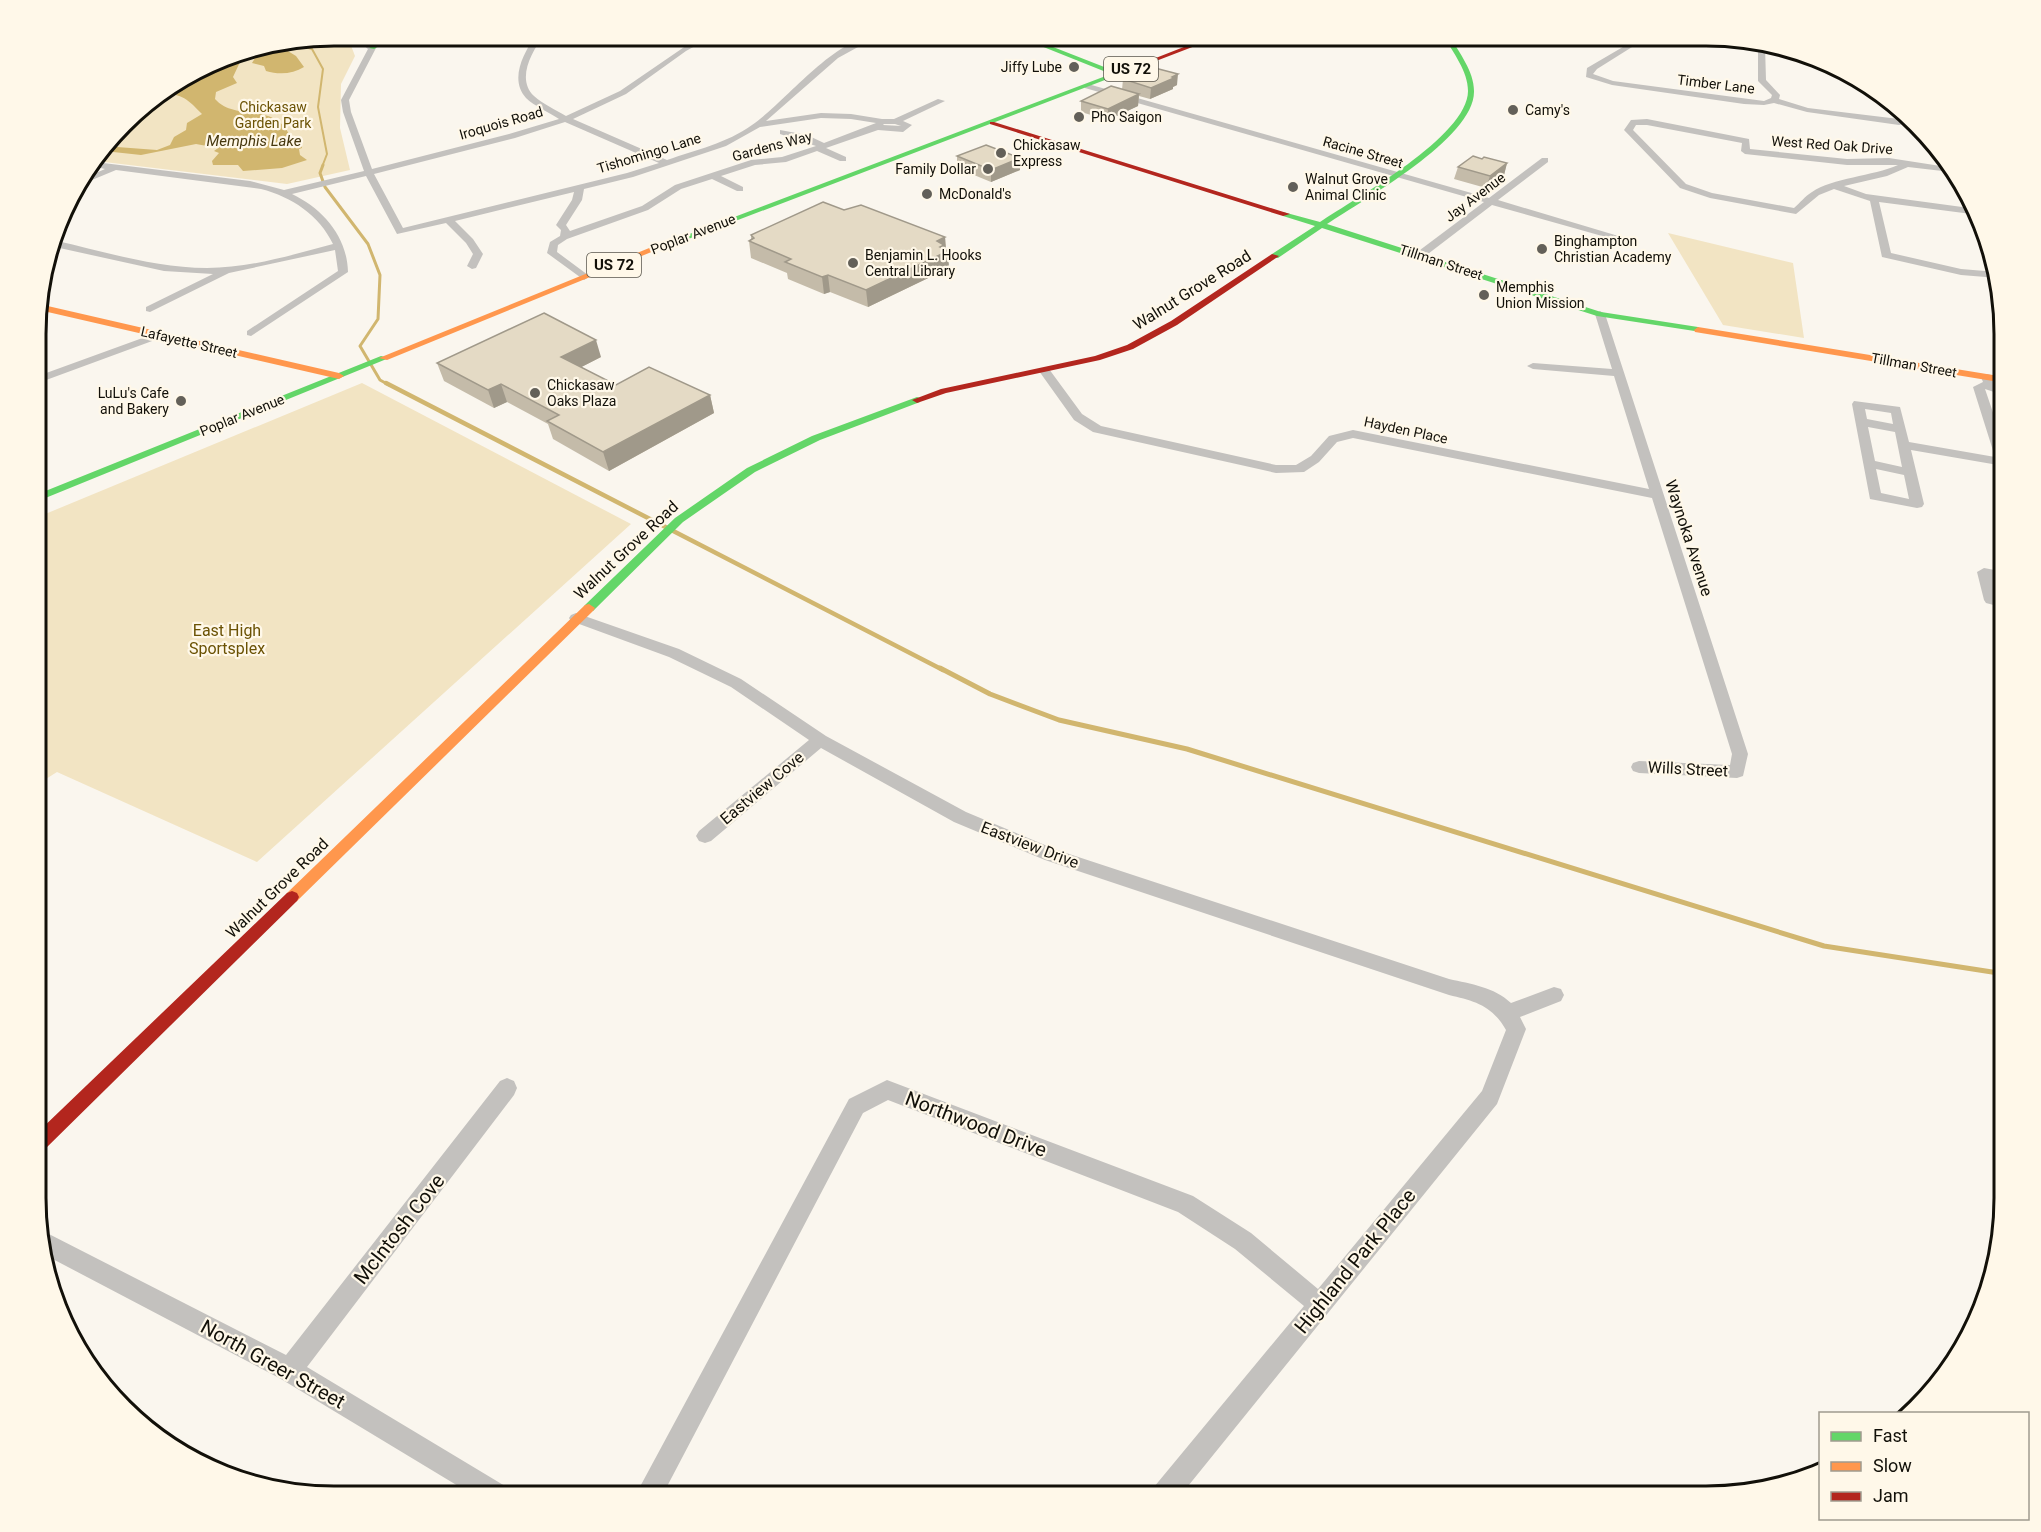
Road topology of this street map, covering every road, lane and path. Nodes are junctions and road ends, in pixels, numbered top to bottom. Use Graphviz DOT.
graph roads {
  1 [pos="369,46"];
  2 [pos="376,46"];
  3 [pos="532,46"];
  4 [pos="692,46"];
  5 [pos="854,46"];
  6 [pos="1045,46"];
  7 [pos="1191,46"];
  8 [pos="1442,46"];
  9 [pos="1452,46"];
  10 [pos="1629,46"];
  11 [pos="372,48"];
  12 [pos="1761,52"];
  13 [pos="1459,58"];
  14 [pos="1117,74"];
  15 [pos="1088,86"];
  16 [pos="1774,100"];
  17 [pos="941,101"];
  18 [pos="565,119"];
  19 [pos="1900,122"];
  20 [pos="992,123"];
  21 [pos="880,124"];
  22 [pos="755,127"];
  23 [pos="783,132"];
  24 [pos="821,147"];
  25 [pos="843,159"];
  26 [pos="1545,160"];
  27 [pos="668,163"];
  28 [pos="1908,164"];
  29 [pos="101,165"];
  30 [pos="115,168"];
  31 [pos="1942,169"];
  32 [pos="692,171"];
  33 [pos="369,173"];
  34 [pos="1396,175"];
  35 [pos="711,177"];
  36 [pos="93,178"];
  37 [pos="1834,186"];
  38 [pos="580,187"];
  39 [pos="740,189"];
  40 [pos="283,193"];
  41 [pos="1874,199"];
  42 [pos="1491,202"];
  43 [pos="1967,212"];
  44 [pos="448,220"];
  45 [pos="1323,226"];
  46 [pos="564,237"];
  47 [pos="1630,241"];
  48 [pos="61,245"];
  49 [pos="338,246"];
  50 [pos="1420,255"];
  51 [pos="472,266"];
  52 [pos="228,270"];
  53 [pos="1988,274"];
  54 [pos="584,277"];
  55 [pos="150,309"];
  56 [pos="48,310"];
  57 [pos="1600,314"];
  58 [pos="251,333"];
  59 [pos="159,336"];
  60 [pos="1533,366"];
  61 [pos="1045,371"];
  62 [pos="1619,373"];
  63 [pos="339,376"];
  64 [pos="46,377"];
  65 [pos="1988,381"];
  66 [pos="1995,381"];
  67 [pos="1995,387"];
  68 [pos="1861,422"];
  69 [pos="1995,426"];
  70 [pos="1900,429"];
  71 [pos="1904,445"];
  72 [pos="1995,461"];
  73 [pos="1869,464"];
  74 [pos="1910,472"];
  75 [pos="46,495"];
  76 [pos="1658,495"];
  77 [pos="1995,575"];
  78 [pos="1995,601"];
  79 [pos="576,618"];
  80 [pos="820,740"];
  81 [pos="1639,767"];
  82 [pos="1737,772"];
  83 [pos="705,836"];
  84 [pos="1554,995"];
  85 [pos="1508,1013"];
  86 [pos="507,1088"];
  87 [pos="46,1136"];
  88 [pos="51,1246"];
  89 [pos="1320,1305"];
  90 [pos="290,1370"];
  91 [pos="480,1486"];
  92 [pos="653,1486"];
  93 [pos="1170,1486"];
  1 -- 11 [label="street"];
  2 -- 11 [label="main road"];
  3 -- 18 [label="street"];
  4 -- 18 [label="street, Iroquois Road"];
  5 -- 22 [label="street, Tishomingo Lane"];
  6 -- 14 [label="main road"];
  7 -- 14 [label="main road, Poplar Avenue / US 72"];
  8 -- 13 [label="main road"];
  9 -- 13 [label="main road, Walnut Grove Road"];
  10 -- 16 [label="street, Timber Lane"];
  11 -- 33 [label="street"];
  12 -- 16 [label="street"];
  13 -- 34 [label="main road, Walnut Grove Road"];
  14 -- 15 [label="main road, Poplar Avenue / US 72"];
  15 -- 20 [label="main road, Poplar Avenue / US 72"];
  15 -- 34 [label="street, Racine Street"];
  16 -- 19 [label="street, Timber Lane"];
  17 -- 21 [label="street, Gardens Way"];
  18 -- 27 [label="street"];
  18 -- 33 [label="street, Iroquois Road"];
  20 -- 45 [label="main road, Tillman Street"];
  20 -- 54 [label="main road, Poplar Avenue / US 72"];
  21 -- 22 [label="street"];
  21 -- 24 [label="street, Gardens Way"];
  22 -- 27 [label="street, Tishomingo Lane"];
  23 -- 24 [label="street"];
  24 -- 25 [label="street"];
  24 -- 35 [label="street, Gardens Way"];
  26 -- 42 [label="street, Jay Avenue"];
  27 -- 38 [label="street, Tishomingo Lane"];
  28 -- 31 [label="street, West Red Oak Drive"];
  28 -- 37 [label="street"];
  28 -- 37 [label="street, West Red Oak Drive"];
  29 -- 30 [label="street"];
  30 -- 36 [label="street"];
  30 -- 40 [label="street"];
  32 -- 35 [label="street"];
  33 -- 40 [label="street, Iroquois Road"];
  33 -- 44 [label="street, Tishomingo Lane"];
  34 -- 42 [label="street, Racine Street"];
  34 -- 45 [label="main road, Walnut Grove Road"];
  35 -- 39 [label="street"];
  35 -- 46 [label="street, Gardens Way"];
  37 -- 41 [label="street"];
  38 -- 44 [label="street, Tishomingo Lane"];
  38 -- 46 [label="street"];
  40 -- 49 [label="street"];
  41 -- 43 [label="street"];
  41 -- 53 [label="street"];
  42 -- 47 [label="street, Racine Street"];
  42 -- 50 [label="street, Jay Avenue"];
  44 -- 51 [label="street"];
  45 -- 50 [label="main road, Tillman Street"];
  45 -- 61 [label="main road, Walnut Grove Road"];
  46 -- 54 [label="street"];
  48 -- 52 [label="street"];
  49 -- 52 [label="street"];
  49 -- 58 [label="street"];
  50 -- 57 [label="main road, Tillman Street"];
  52 -- 55 [label="street"];
  54 -- 63 [label="main road, Poplar Avenue / US 72"];
  56 -- 59 [label="main road, Lafayette Street"];
  57 -- 62 [label="street, Waynoka Avenue"];
  57 -- 65 [label="main road, Tillman Street"];
  59 -- 63 [label="main road, Lafayette Street"];
  59 -- 64 [label="street"];
  60 -- 62 [label="street"];
  61 -- 76 [label="street, Hayden Place"];
  61 -- 79 [label="main road, Walnut Grove Road"];
  62 -- 76 [label="street, Waynoka Avenue"];
  63 -- 75 [label="main road, Poplar Avenue / US 72"];
  65 -- 66 [label="main road, Tillman Street"];
  65 -- 67 [label="street"];
  65 -- 69 [label="street"];
  68 -- 70 [label="street"];
  68 -- 70 [label="street"];
  68 -- 73 [label="street"];
  70 -- 71 [label="street"];
  71 -- 72 [label="street"];
  71 -- 74 [label="street"];
  73 -- 74 [label="street"];
  73 -- 74 [label="street"];
  76 -- 82 [label="street, Waynoka Avenue"];
  77 -- 78 [label="street"];
  79 -- 80 [label="street, Eastview Drive"];
  79 -- 87 [label="main road, Walnut Grove Road"];
  80 -- 83 [label="street, Eastview Cove"];
  80 -- 85 [label="street, Eastview Drive"];
  81 -- 82 [label="street, Wills Street"];
  84 -- 85 [label="street"];
  85 -- 89 [label="street, Highland Park Place"];
  86 -- 90 [label="street, McIntosh Cove"];
  88 -- 90 [label="street, North Greer Street"];
  89 -- 92 [label="street, Northwood Drive"];
  89 -- 93 [label="street, Highland Park Place"];
  90 -- 91 [label="street, North Greer Street"];
}
